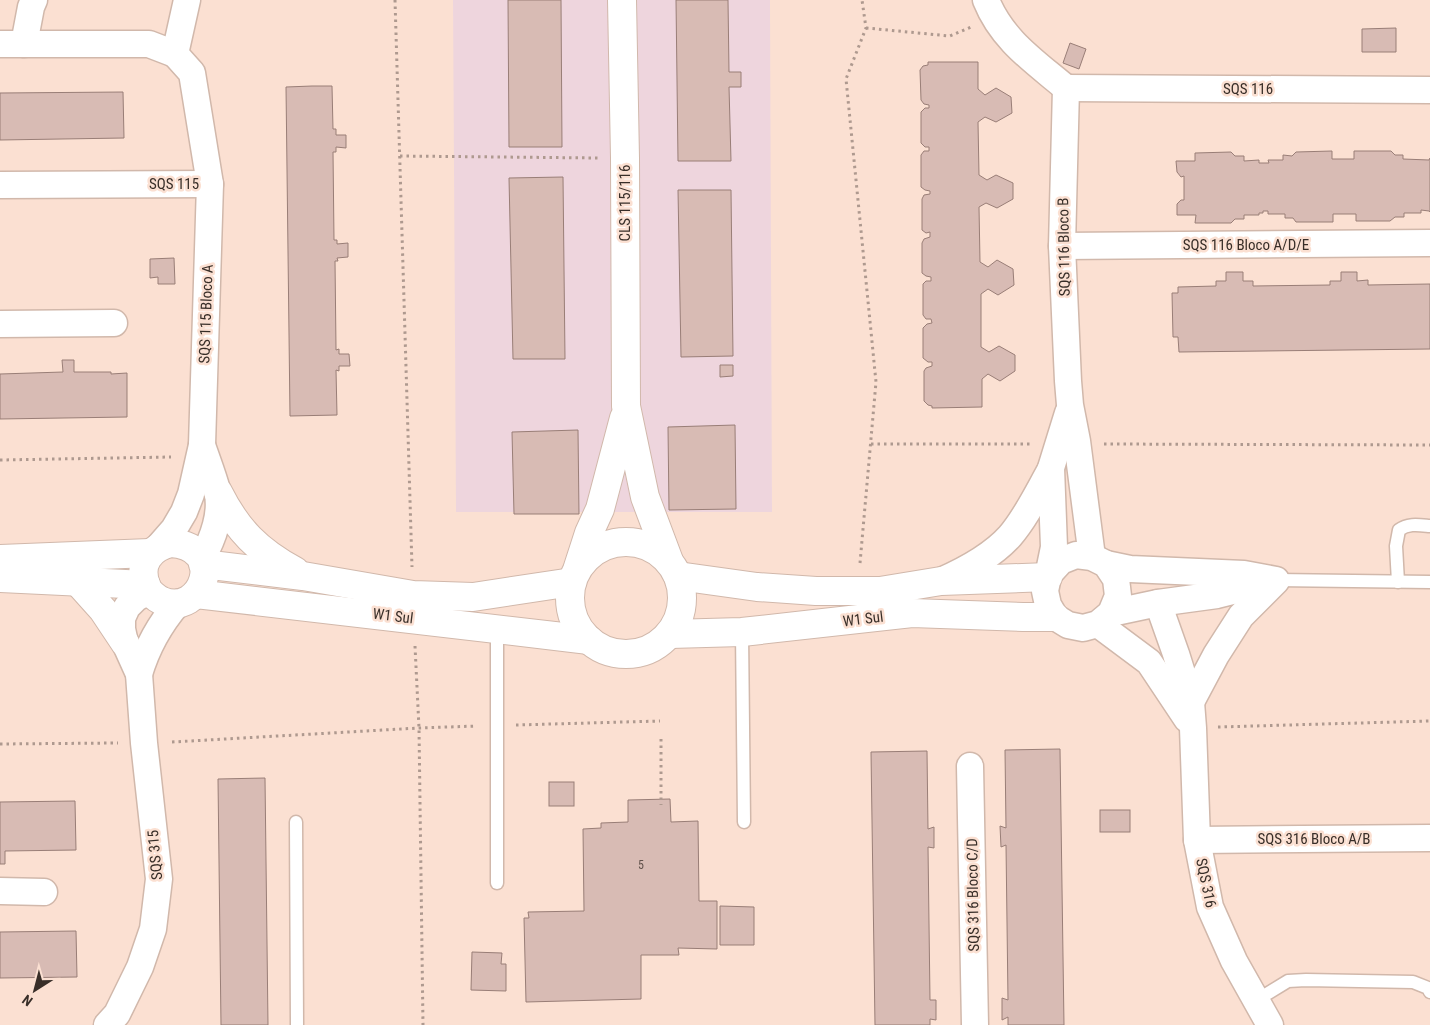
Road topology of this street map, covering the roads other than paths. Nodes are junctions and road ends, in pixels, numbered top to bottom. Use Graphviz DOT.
graph roads {
  1 [pos="34,0"];
  2 [pos="187,0"];
  3 [pos="622,0"];
  4 [pos="989,8"];
  5 [pos="12,44"];
  6 [pos="175,54"];
  7 [pos="1066,88"];
  8 [pos="1430,90"];
  9 [pos="210,184"];
  10 [pos="0,185"];
  11 [pos="1430,244"];
  12 [pos="1062,246"];
  13 [pos="114,323"];
  14 [pos="0,324"];
  15 [pos="1070,405"];
  16 [pos="626,406"];
  17 [pos="201,451"];
  18 [pos="1052,468"];
  19 [pos="218,492"];
  20 [pos="1430,526"];
  21 [pos="155,549"];
  22 [pos="0,559"];
  23 [pos="1099,560"];
  24 [pos="203,561"];
  25 [pos="674,569"];
  26 [pos="1049,575"];
  27 [pos="303,576"];
  28 [pos="574,576"];
  29 [pos="0,578"];
  30 [pos="1276,580"];
  31 [pos="77,581"];
  32 [pos="941,581"];
  33 [pos="1398,582"];
  34 [pos="1430,582"];
  35 [pos="148,588"];
  36 [pos="187,599"];
  37 [pos="1158,603"];
  38 [pos="413,607"];
  39 [pos="1055,617"];
  40 [pos="1105,619"];
  41 [pos="497,629"];
  42 [pos="742,632"];
  43 [pos="670,634"];
  44 [pos="589,640"];
  45 [pos="125,643"];
  46 [pos="139,674"];
  47 [pos="1191,702"];
  48 [pos="1193,728"];
  49 [pos="970,766"];
  50 [pos="296,822"];
  51 [pos="744,822"];
  52 [pos="1430,838"];
  53 [pos="1197,840"];
  54 [pos="497,883"];
  55 [pos="0,891"];
  56 [pos="44,892"];
  57 [pos="1430,992"];
  58 [pos="1257,1000"];
  59 [pos="108,1025"];
  60 [pos="298,1025"];
  61 [pos="975,1025"];
  62 [pos="1270,1025"];
  1 -- 5 [label="street"];
  2 -- 6 [label="street"];
  3 -- 16 [label="street, CLS 115/116"];
  4 -- 7 [label="street"];
  5 -- 6 [label="street, SQS 115"];
  6 -- 9 [label="street, SQS 115"];
  7 -- 8 [label="street, SQS 116"];
  7 -- 12 [label="street, SQS 116 Bloco B"];
  9 -- 10 [label="street, SQS 115"];
  9 -- 17 [label="street, SQS 115 Bloco A"];
  11 -- 12 [label="street, SQS 116 Bloco A/D/E"];
  12 -- 15 [label="street, SQS 116 Bloco B"];
  13 -- 14 [label="street"];
  15 -- 18 [label="street, SQS 116 Bloco B"];
  15 -- 23 [label="street, SQS 116 Bloco B"];
  16 -- 25 [label="street, CLS 115/116"];
  16 -- 28 [label="street, CLS 115/116"];
  17 -- 19 [label="street, SQS 115 Bloco A"];
  17 -- 21 [label="street, SQS 115 Bloco A"];
  18 -- 26 [label="street, SQS 116 Bloco B"];
  18 -- 32 [label="street, SQS 116 Bloco B"];
  19 -- 24 [label="street, SQS 115 Bloco A"];
  19 -- 27 [label="street"];
  20 -- 33 [label="lane"];
  21 -- 22 [label="street"];
  21 -- 24 [label="street"];
  21 -- 35 [label="street"];
  23 -- 26 [label="street"];
  23 -- 30 [label="street"];
  23 -- 40 [label="street"];
  24 -- 27 [label="street, W1 Sul"];
  24 -- 36 [label="street"];
  25 -- 28 [label="street"];
  25 -- 32 [label="street, W1 Sul"];
  25 -- 43 [label="street"];
  26 -- 32 [label="street, W1 Sul"];
  26 -- 39 [label="street"];
  27 -- 38 [label="street, W1 Sul"];
  28 -- 38 [label="street, W1 Sul"];
  28 -- 44 [label="street"];
  29 -- 31 [label="street"];
  30 -- 33 [label="lane"];
  30 -- 37 [label="street"];
  30 -- 47 [label="street"];
  31 -- 35 [label="street"];
  31 -- 45 [label="street"];
  33 -- 34 [label="lane"];
  35 -- 36 [label="street"];
  35 -- 45 [label="street, SQS 315"];
  36 -- 38 [label="street, W1 Sul"];
  36 -- 46 [label="street, SQS 315"];
  37 -- 40 [label="street"];
  37 -- 47 [label="street, SQS 316"];
  38 -- 41 [label="street, W1 Sul"];
  39 -- 40 [label="street"];
  39 -- 42 [label="street, W1 Sul"];
  40 -- 48 [label="street"];
  41 -- 44 [label="street, W1 Sul"];
  41 -- 54 [label="lane"];
  42 -- 43 [label="street, W1 Sul"];
  42 -- 51 [label="lane"];
  43 -- 44 [label="street"];
  45 -- 46 [label="street, SQS 315"];
  46 -- 59 [label="street, SQS 315"];
  47 -- 48 [label="street, SQS 316"];
  48 -- 53 [label="street, SQS 316"];
  49 -- 61 [label="street, SQS 316 Bloco C/D"];
  50 -- 60 [label="lane"];
  52 -- 53 [label="street, SQS 316 Bloco A/B"];
  53 -- 58 [label="street, SQS 316"];
  55 -- 56 [label="street"];
  57 -- 58 [label="lane"];
  58 -- 62 [label="street, SQS 316"];
}
